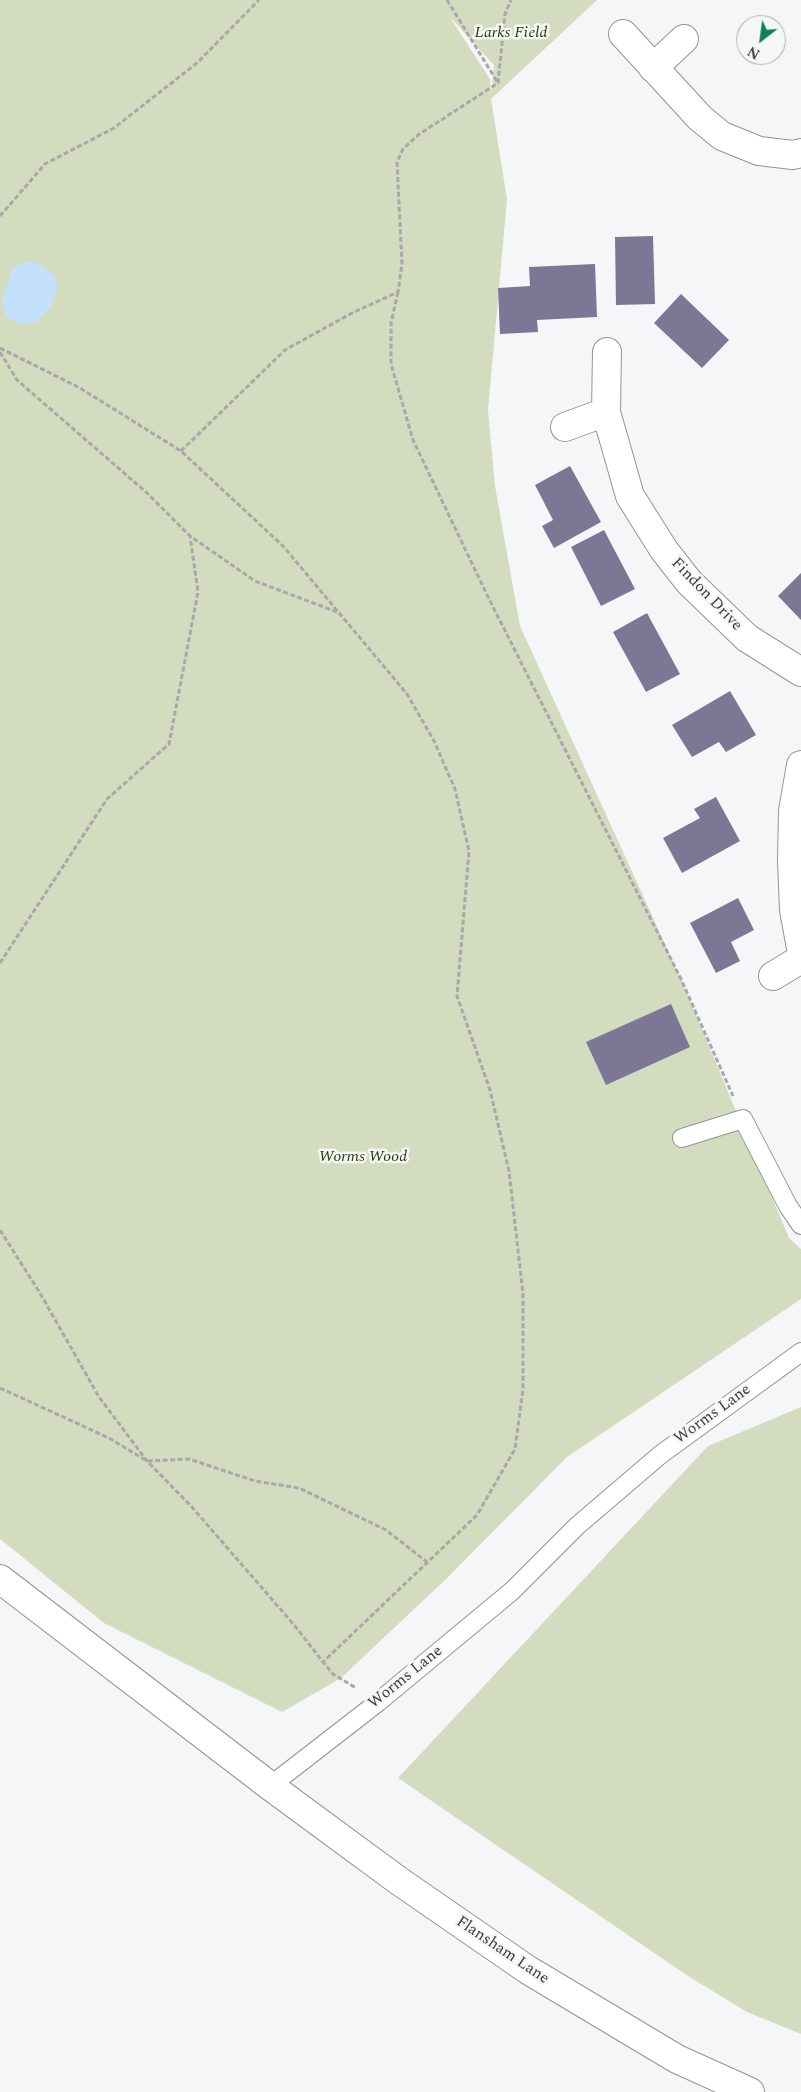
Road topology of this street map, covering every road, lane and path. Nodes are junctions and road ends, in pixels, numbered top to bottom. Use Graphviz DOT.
graph roads {
  1 [pos="259,0"];
  2 [pos="447,0"];
  3 [pos="511,0"];
  4 [pos="623,34"];
  5 [pos="684,39"];
  6 [pos="653,68"];
  7 [pos="498,83"];
  8 [pos="801,153"];
  9 [pos="0,216"];
  10 [pos="398,292"];
  11 [pos="0,350"];
  12 [pos="607,352"];
  13 [pos="606,412"];
  14 [pos="565,427"];
  15 [pos="181,450"];
  16 [pos="190,536"];
  17 [pos="338,613"];
  18 [pos="801,672"];
  19 [pos="801,765"];
  20 [pos="801,948"];
  21 [pos="801,959"];
  22 [pos="0,963"];
  23 [pos="773,976"];
  24 [pos="743,1119"];
  25 [pos="682,1138"];
  26 [pos="801,1225"];
  27 [pos="0,1230"];
  28 [pos="801,1352"];
  29 [pos="0,1388"];
  30 [pos="147,1461"];
  31 [pos="428,1562"];
  32 [pos="0,1579"];
  33 [pos="323,1662"];
  34 [pos="333,1674"];
  35 [pos="270,1786"];
  36 [pos="750,2092"];
  1 -- 9 [label="path"];
  2 -- 7 [label="path"];
  3 -- 7 [label="path"];
  4 -- 6 [label="street"];
  5 -- 6 [label="street"];
  6 -- 8 [label="street"];
  7 -- 10 [label="path"];
  10 -- 15 [label="path"];
  10 -- 24 [label="path"];
  11 -- 15 [label="path"];
  11 -- 16 [label="path"];
  12 -- 13 [label="street, Findon Drive"];
  13 -- 14 [label="street"];
  13 -- 18 [label="street, Findon Drive"];
  15 -- 17 [label="path"];
  16 -- 17 [label="path"];
  16 -- 22 [label="path"];
  17 -- 31 [label="path"];
  19 -- 20 [label="street"];
  21 -- 23 [label="street"];
  24 -- 25 [label="lane"];
  24 -- 26 [label="lane"];
  27 -- 30 [label="path"];
  28 -- 35 [label="lane, Worms Lane"];
  29 -- 30 [label="path"];
  30 -- 31 [label="path"];
  30 -- 33 [label="path"];
  31 -- 33 [label="path"];
  32 -- 35 [label="street"];
  33 -- 34 [label="path"];
  35 -- 36 [label="street, Flansham Lane"];
}
